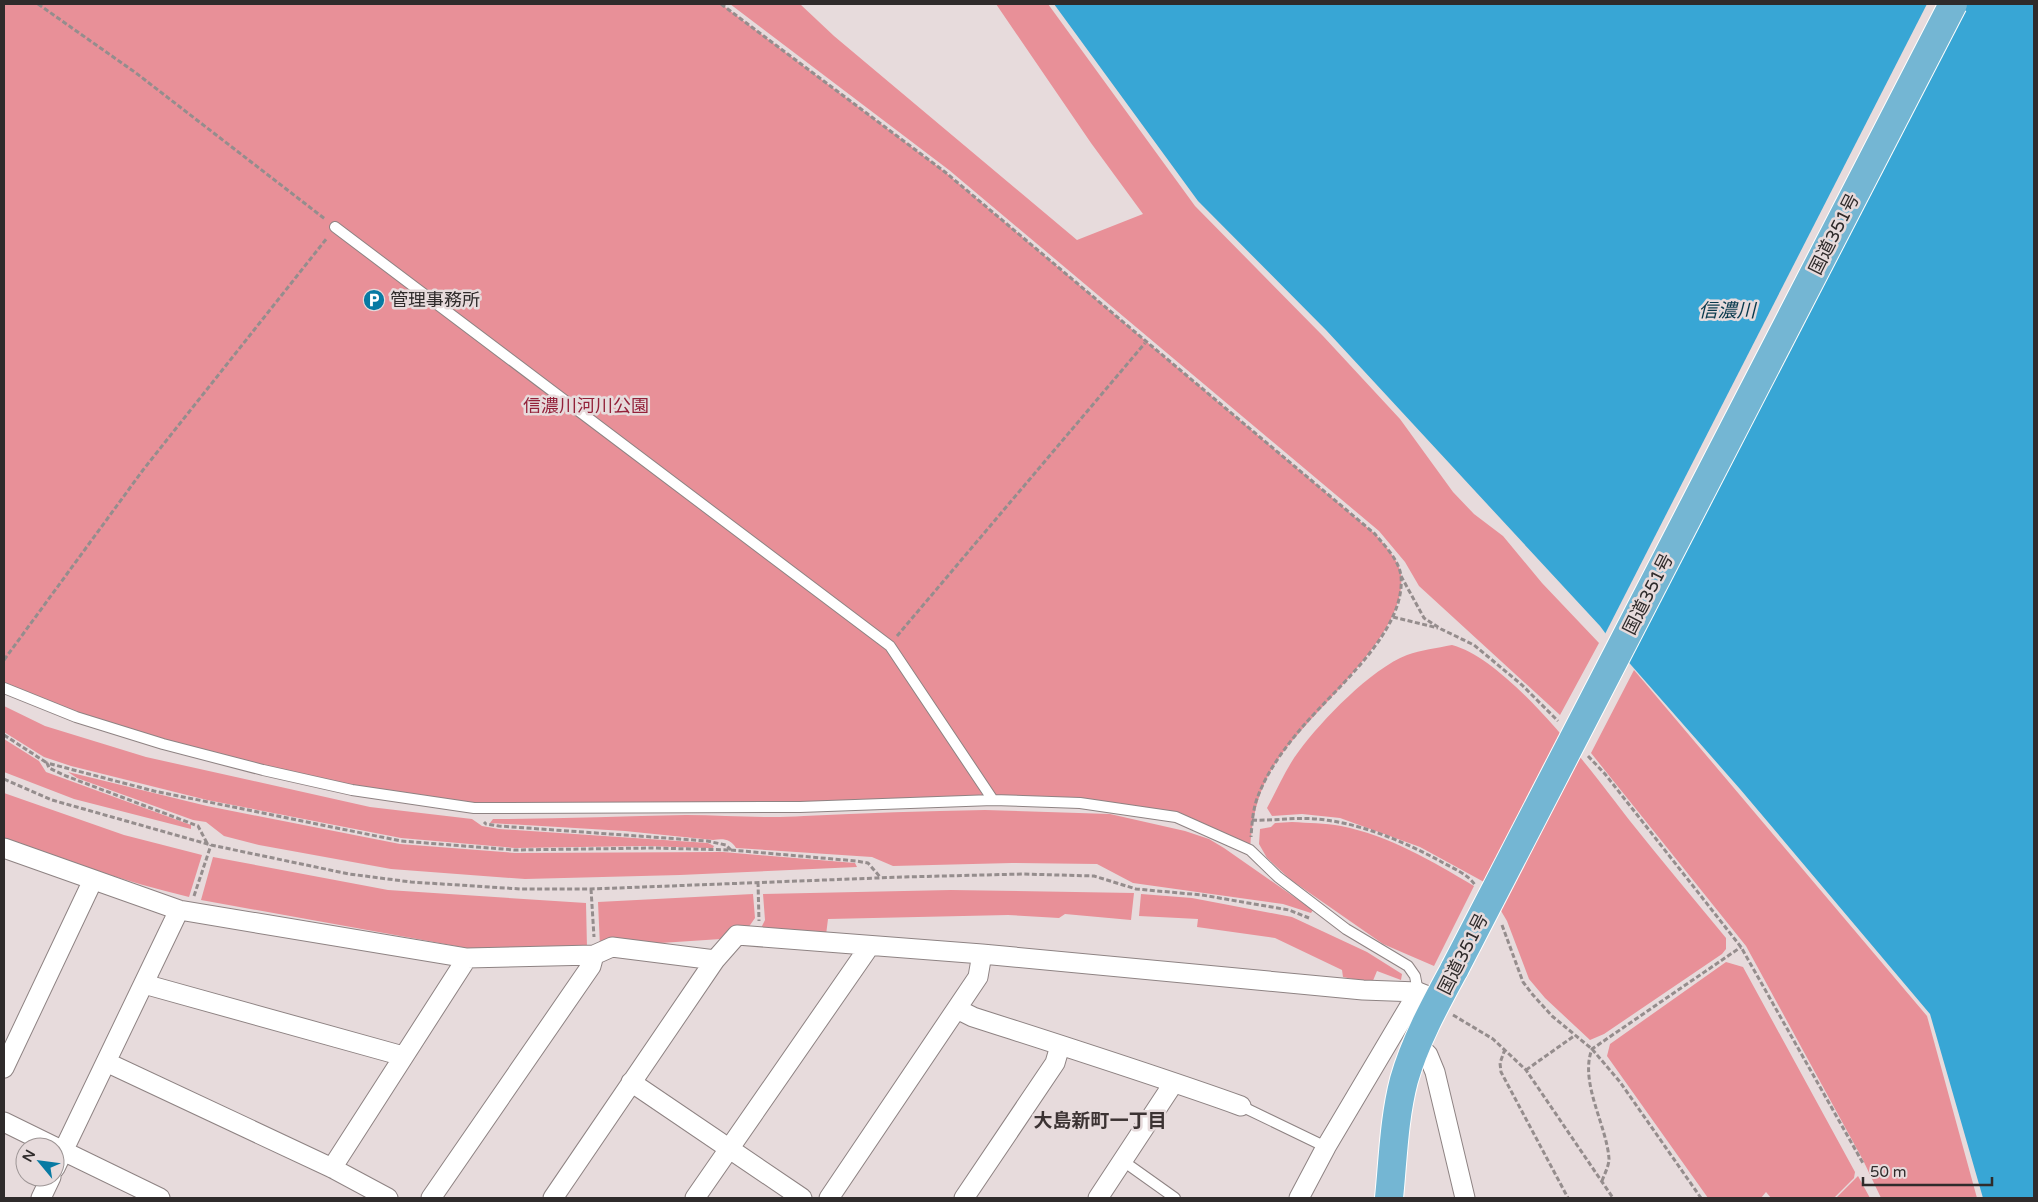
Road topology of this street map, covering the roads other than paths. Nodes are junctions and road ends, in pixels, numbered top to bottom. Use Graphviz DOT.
graph roads {
  1 [pos="1953,4"];
  2 [pos="335,227"];
  3 [pos="4,688"];
  4 [pos="993,800"];
  5 [pos="4,849"];
  6 [pos="93,880"];
  7 [pos="184,910"];
  8 [pos="869,946"];
  9 [pos="982,954"];
  10 [pos="594,955"];
  11 [pos="467,958"];
  12 [pos="715,960"];
  13 [pos="144,984"];
  14 [pos="1434,1002"];
  15 [pos="958,1009"];
  16 [pos="1417,1044"];
  17 [pos="1060,1046"];
  18 [pos="403,1056"];
  19 [pos="106,1062"];
  20 [pos="4,1068"];
  21 [pos="631,1082"];
  22 [pos="1173,1084"];
  23 [pos="1240,1106"];
  24 [pos="4,1122"];
  25 [pos="35,1137"];
  26 [pos="64,1137"];
  27 [pos="1326,1147"];
  28 [pos="728,1149"];
  29 [pos="65,1151"];
  30 [pos="1123,1161"];
  31 [pos="332,1168"];
  32 [pos="160,1198"];
  33 [pos="388,1198"];
  34 [pos="431,1198"];
  35 [pos="553,1198"];
  36 [pos="695,1198"];
  37 [pos="802,1198"];
  38 [pos="829,1198"];
  39 [pos="964,1198"];
  40 [pos="1098,1198"];
  41 [pos="1175,1198"];
  42 [pos="1299,1198"];
  43 [pos="1389,1198"];
  44 [pos="1465,1198"];
  1 -- 14 [label="highway, 国道351号, bridge"];
  2 -- 4 [label="lane"];
  3 -- 4 [label="lane"];
  4 -- 14 [label="lane"];
  5 -- 6 [label="street"];
  6 -- 7 [label="street"];
  6 -- 20 [label="street"];
  7 -- 11 [label="street"];
  7 -- 13 [label="street"];
  8 -- 9 [label="street"];
  8 -- 12 [label="street"];
  8 -- 28 [label="street"];
  9 -- 14 [label="street"];
  9 -- 15 [label="street"];
  10 -- 11 [label="street"];
  10 -- 12 [label="street"];
  10 -- 34 [label="street"];
  11 -- 18 [label="street"];
  12 -- 21 [label="street"];
  13 -- 18 [label="street"];
  13 -- 19 [label="street"];
  14 -- 16 [label="highway, 国道351号"];
  14 -- 27 [label="street"];
  15 -- 17 [label="street"];
  15 -- 38 [label="street"];
  16 -- 43 [label="highway, 国道351号"];
  16 -- 44 [label="street"];
  17 -- 22 [label="street"];
  17 -- 39 [label="street"];
  18 -- 31 [label="street"];
  19 -- 26 [label="street"];
  19 -- 31 [label="street"];
  21 -- 28 [label="street"];
  21 -- 35 [label="street"];
  22 -- 23 [label="street"];
  22 -- 30 [label="street"];
  23 -- 27 [label="lane"];
  24 -- 25 [label="street"];
  27 -- 42 [label="street"];
  28 -- 36 [label="street"];
  28 -- 37 [label="street"];
  29 -- 32 [label="street"];
  30 -- 40 [label="street"];
  30 -- 41 [label="lane"];
  31 -- 33 [label="street"];
}
